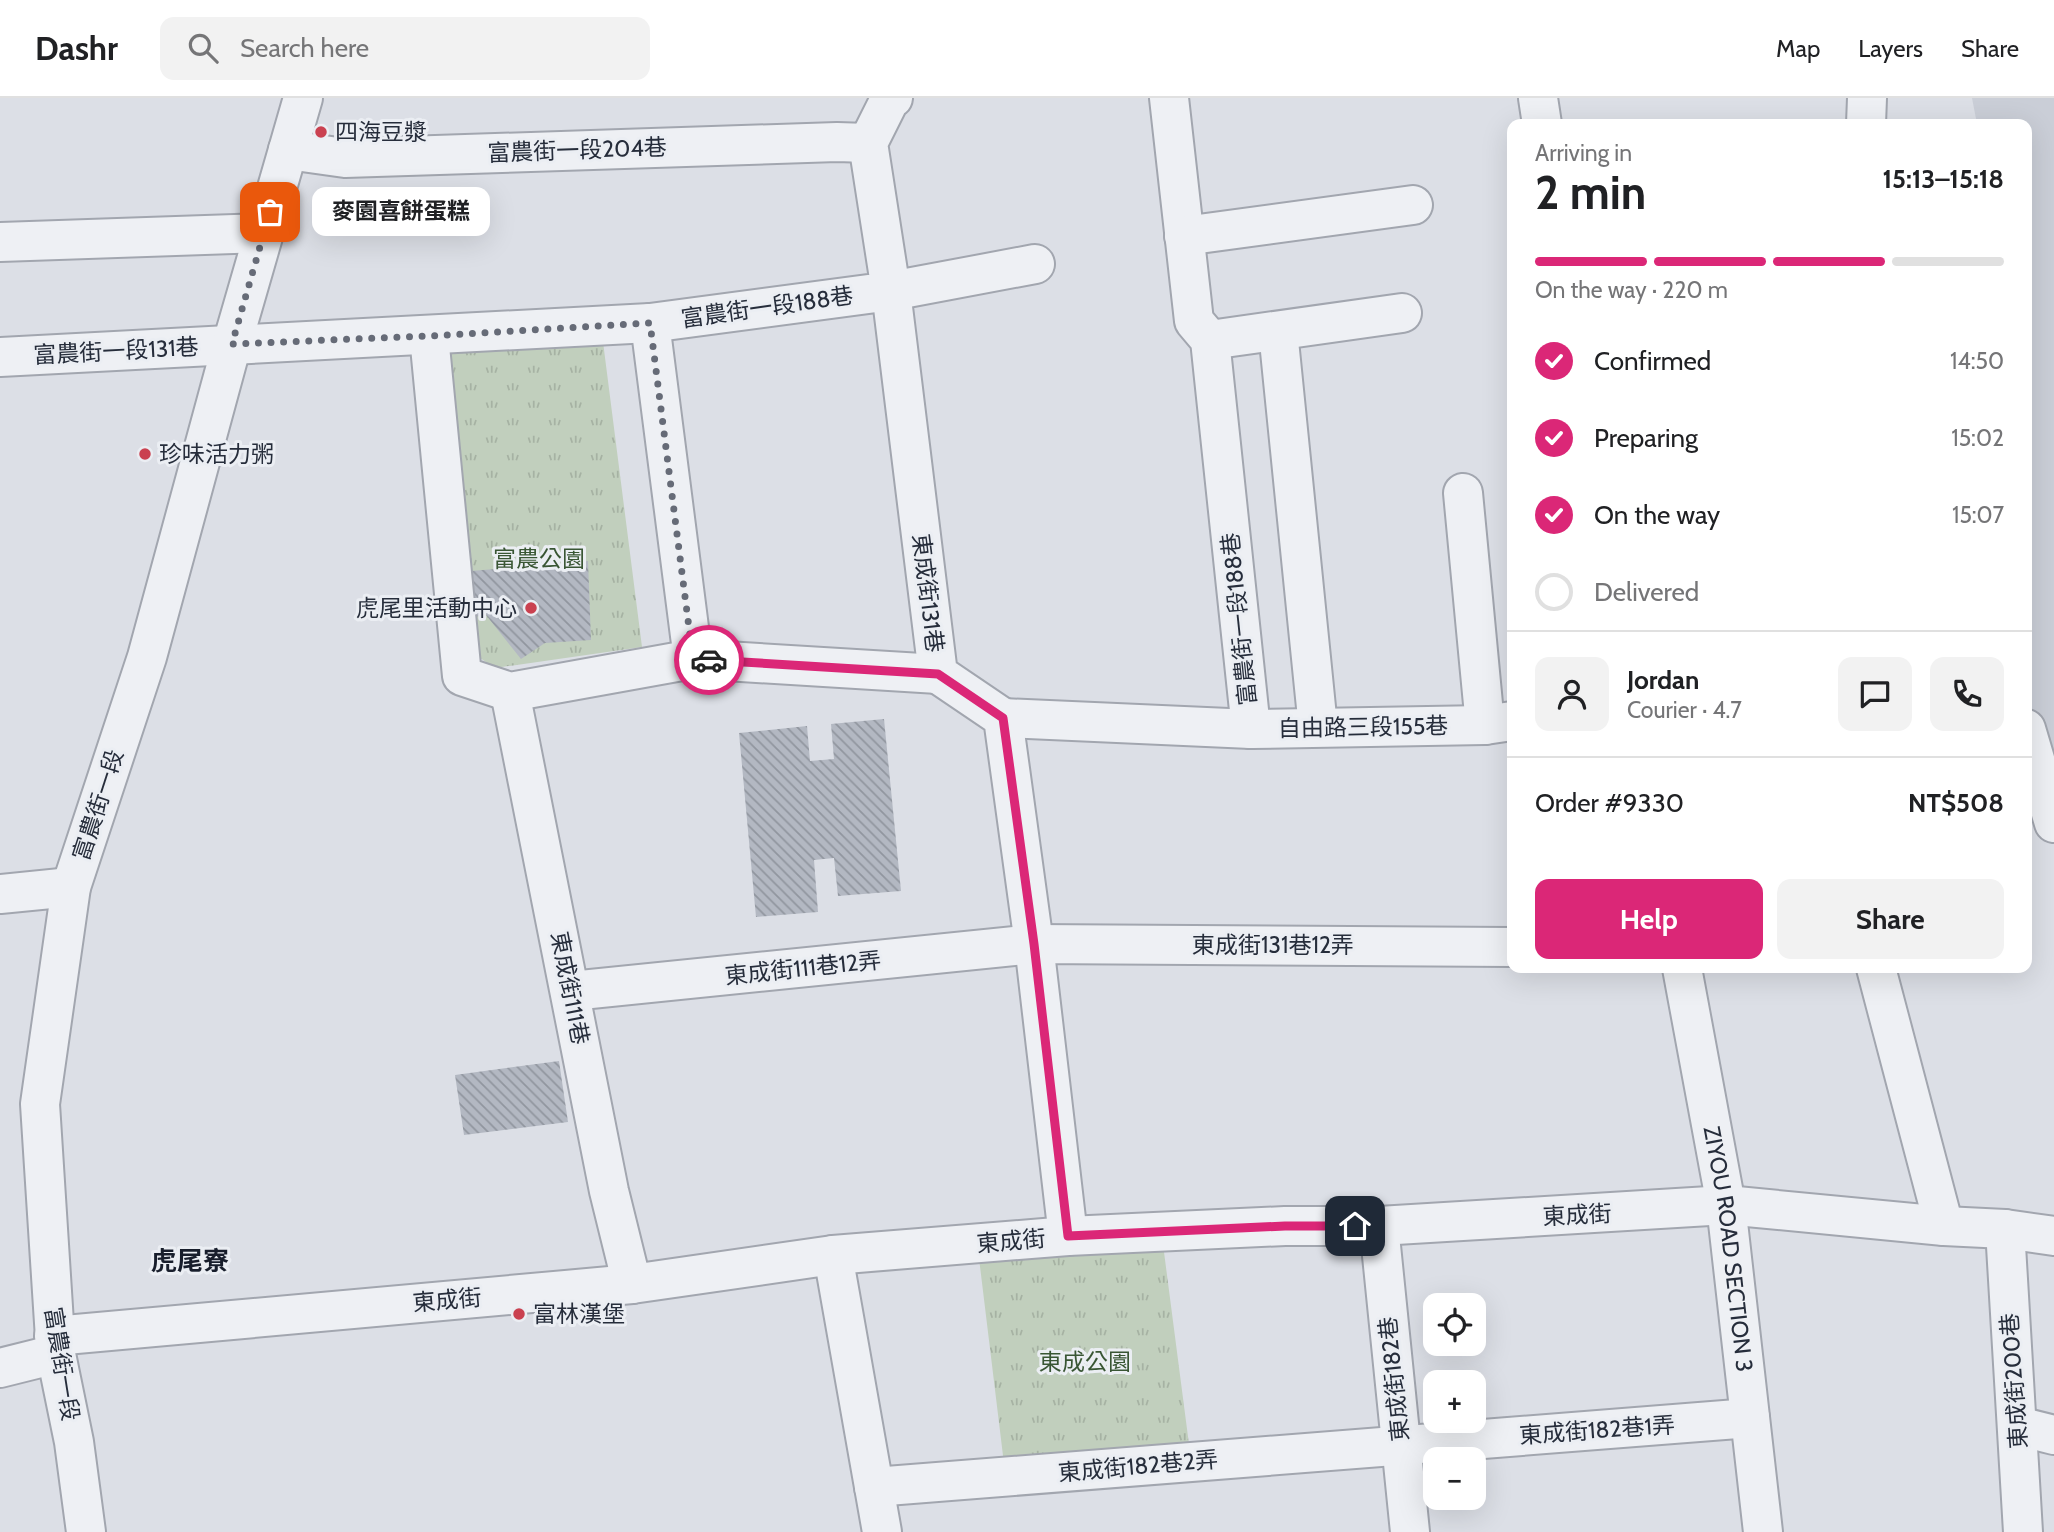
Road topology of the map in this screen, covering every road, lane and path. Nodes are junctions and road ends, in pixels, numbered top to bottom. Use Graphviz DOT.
graph roads {
  1 [pos="303,98"];
  2 [pos="893,98"];
  3 [pos="1169,98"];
  4 [pos="1538,98"];
  5 [pos="1867,98"];
  6 [pos="1541,119"];
  7 [pos="1866,119"];
  8 [pos="867,143"];
  9 [pos="288,150"];
  10 [pos="1413,205"];
  11 [pos="264,233"];
  12 [pos="1184,236"];
  13 [pos="0,242"];
  14 [pos="1035,264"];
  15 [pos="891,291"];
  16 [pos="1402,313"];
  17 [pos="650,323"];
  18 [pos="1279,331"];
  19 [pos="429,336"];
  20 [pos="1210,340"];
  21 [pos="232,344"];
  22 [pos="0,357"];
  23 [pos="1463,493"];
  24 [pos="693,659"];
  25 [pos="938,674"];
  26 [pos="510,692"];
  27 [pos="1003,718"];
  28 [pos="1499,723"];
  29 [pos="1318,727"];
  30 [pos="1251,729"];
  31 [pos="2032,749"];
  32 [pos="2054,823"];
  33 [pos="71,887"];
  34 [pos="0,894"];
  35 [pos="1034,944"];
  36 [pos="1507,947"];
  37 [pos="1683,973"];
  38 [pos="1877,973"];
  39 [pos="571,991"];
  40 [pos="1726,1205"];
  41 [pos="1379,1226"];
  42 [pos="1944,1226"];
  43 [pos="2004,1229"];
  44 [pos="1068,1236"];
  45 [pos="2054,1236"];
  46 [pos="834,1255"];
  47 [pos="632,1284"];
  48 [pos="55,1345"];
  49 [pos="0,1368"];
  50 [pos="1750,1418"];
  51 [pos="2018,1426"];
  52 [pos="2054,1435"];
  53 [pos="1401,1445"];
  54 [pos="874,1487"];
  55 [pos="86,1532"];
  56 [pos="882,1532"];
  57 [pos="1410,1532"];
  58 [pos="1763,1532"];
  59 [pos="2023,1532"];
  1 -- 9 [label="street, 富農街一段"];
  2 -- 8 [label="street"];
  3 -- 12 [label="street, 富農街一段188巷"];
  4 -- 6 [label="street"];
  5 -- 7 [label="street"];
  8 -- 9 [label="street, 富農街一段204巷"];
  8 -- 15 [label="street"];
  9 -- 11 [label="street, 富農街一段"];
  10 -- 12 [label="street"];
  11 -- 13 [label="street"];
  11 -- 21 [label="street, 富農街一段"];
  12 -- 20 [label="street, 富農街一段188巷"];
  14 -- 15 [label="street, 富農街一段188巷"];
  15 -- 17 [label="street, 富農街一段188巷"];
  15 -- 25 [label="street, 東成街131巷"];
  16 -- 18 [label="street"];
  17 -- 19 [label="street, 富農街一段188巷"];
  17 -- 24 [label="street"];
  18 -- 20 [label="street"];
  18 -- 29 [label="street"];
  19 -- 21 [label="street, 富農街一段188巷"];
  19 -- 26 [label="street"];
  20 -- 30 [label="street, 富農街一段188巷"];
  21 -- 22 [label="street, 富農街一段131巷"];
  21 -- 33 [label="street, 富農街一段"];
  23 -- 28 [label="street"];
  24 -- 25 [label="street"];
  24 -- 26 [label="street"];
  25 -- 27 [label="street, 東成街131巷"];
  26 -- 39 [label="street, 東成街111巷"];
  27 -- 30 [label="street, 自由路三段155巷"];
  27 -- 35 [label="street"];
  28 -- 29 [label="street, 自由路三段155巷"];
  29 -- 30 [label="street, 自由路三段155巷"];
  31 -- 32 [label="street"];
  33 -- 34 [label="street"];
  33 -- 48 [label="street, 富農街一段"];
  35 -- 36 [label="street, 東成街131巷12弄"];
  35 -- 39 [label="street, 東成街111巷12弄"];
  35 -- 44 [label="street"];
  37 -- 40 [label="street, ZIYOU ROAD SECTION 3"];
  38 -- 42 [label="street"];
  39 -- 47 [label="street, 東成街111巷"];
  40 -- 41 [label="street, 東成街"];
  40 -- 42 [label="street, 東成街"];
  40 -- 50 [label="street, ZIYOU ROAD SECTION 3"];
  41 -- 44 [label="street, 東成街"];
  41 -- 53 [label="street, 東成街182巷"];
  42 -- 43 [label="street, 東成街"];
  43 -- 45 [label="street, 東成街"];
  43 -- 51 [label="street, 東成街200巷"];
  44 -- 46 [label="street, 東成街"];
  46 -- 47 [label="street, 東成街"];
  46 -- 54 [label="street"];
  47 -- 48 [label="street, 東成街"];
  48 -- 49 [label="street, 東成街"];
  48 -- 55 [label="street, 富農街一段"];
  50 -- 53 [label="street, 東成街182巷1弄"];
  50 -- 58 [label="street, ZIYOU ROAD SECTION 3"];
  51 -- 52 [label="street"];
  51 -- 59 [label="street, 東成街200巷"];
  53 -- 54 [label="street, 東成街182巷2弄"];
  53 -- 57 [label="street, 東成街182巷"];
  54 -- 56 [label="street"];
}
